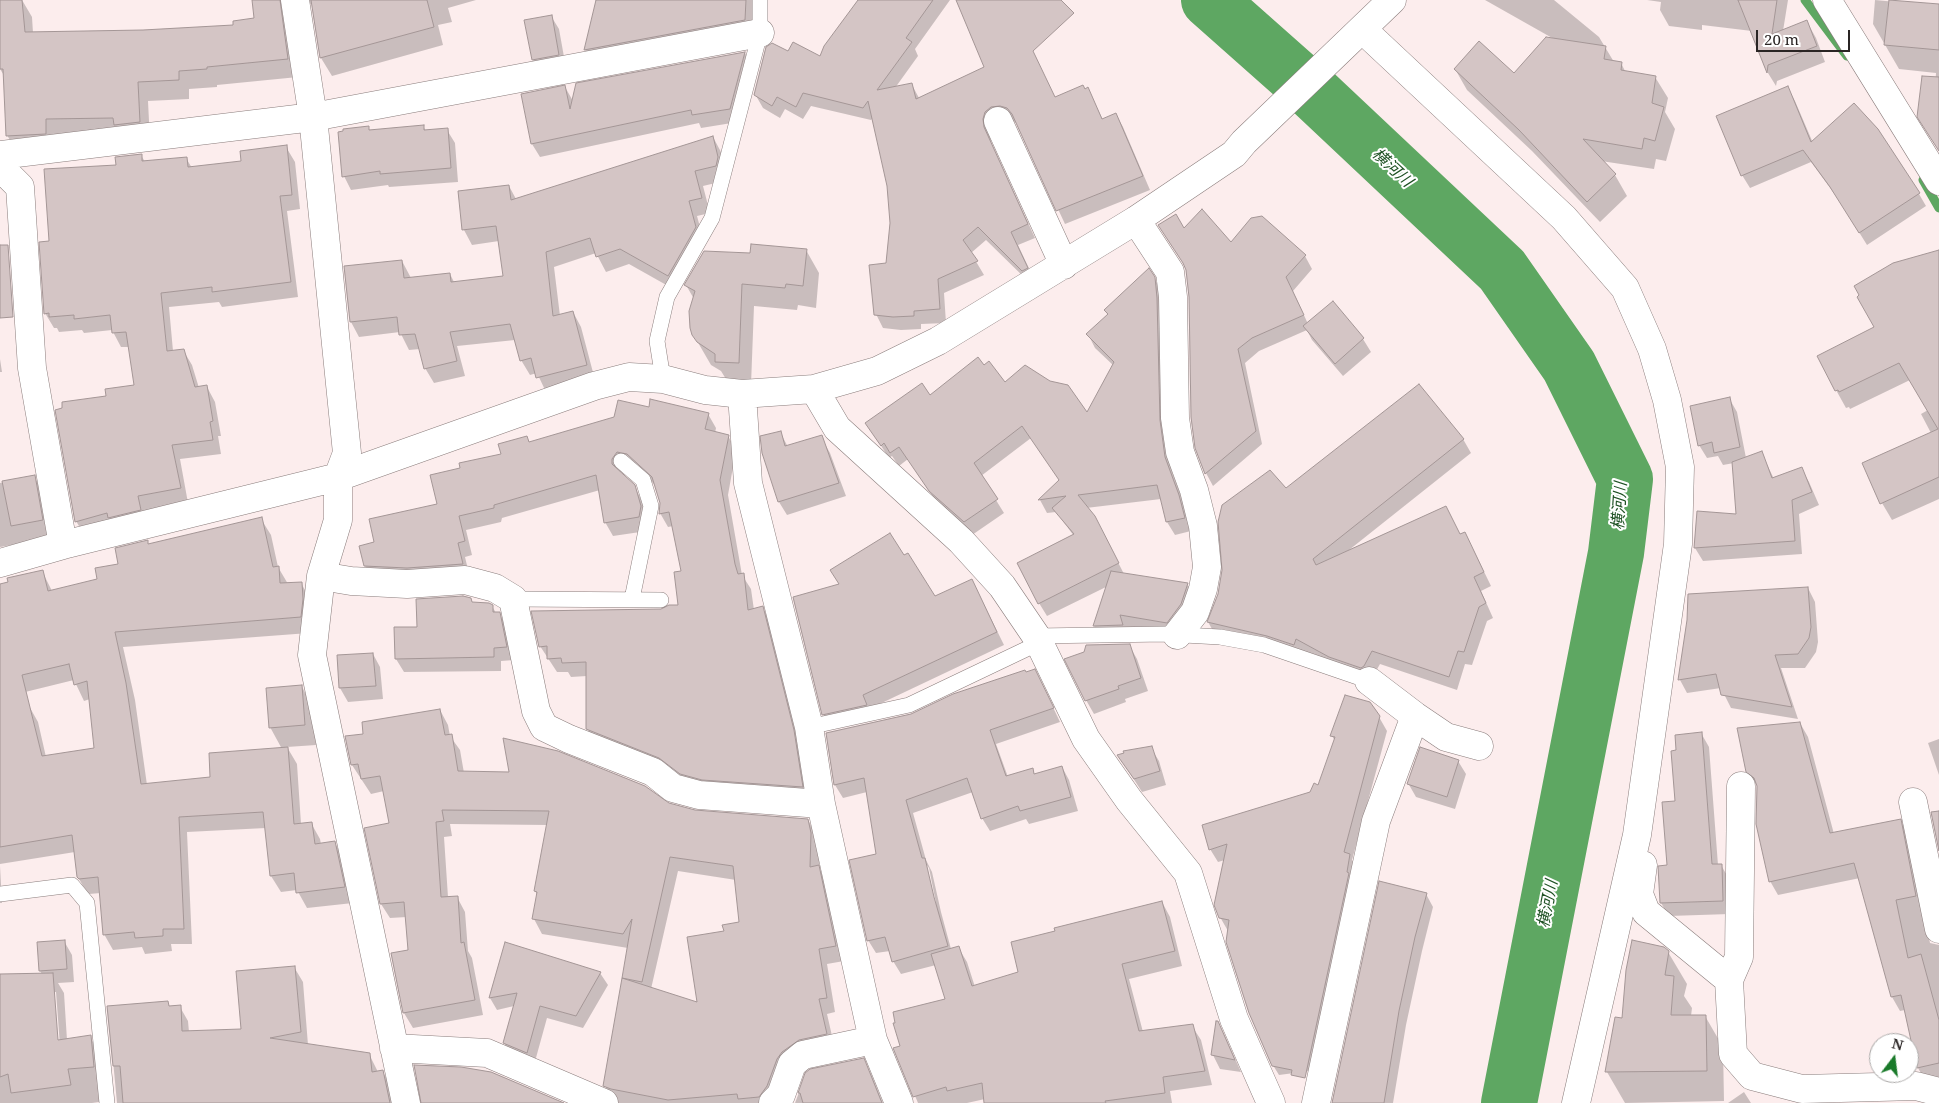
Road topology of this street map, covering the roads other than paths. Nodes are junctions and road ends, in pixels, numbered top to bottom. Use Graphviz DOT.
graph roads {
  1 [pos="295,0"];
  2 [pos="760,0"];
  3 [pos="1392,0"];
  4 [pos="1827,0"];
  5 [pos="1362,29"];
  6 [pos="760,33"];
  7 [pos="313,117"];
  8 [pos="998,121"];
  9 [pos="0,155"];
  10 [pos="0,167"];
  11 [pos="1939,180"];
  12 [pos="1136,220"];
  13 [pos="1064,265"];
  14 [pos="663,379"];
  15 [pos="814,389"];
  16 [pos="742,394"];
  17 [pos="621,461"];
  18 [pos="338,476"];
  19 [pos="64,545"];
  20 [pos="0,563"];
  21 [pos="322,576"];
  22 [pos="513,599"];
  23 [pos="632,599"];
  24 [pos="661,600"];
  25 [pos="1177,635"];
  26 [pos="1038,640"];
  27 [pos="1369,681"];
  28 [pos="1415,716"];
  29 [pos="809,727"];
  30 [pos="1479,746"];
  31 [pos="1741,786"];
  32 [pos="1913,802"];
  33 [pos="821,804"];
  34 [pos="1637,835"];
  35 [pos="0,894"];
  36 [pos="1939,928"];
  37 [pos="1729,980"];
  38 [pos="873,1040"];
  39 [pos="394,1048"];
  40 [pos="1939,1092"];
  41 [pos="107,1103"];
  42 [pos="406,1103"];
  43 [pos="604,1103"];
  44 [pos="773,1103"];
  45 [pos="899,1103"];
  46 [pos="1271,1103"];
  47 [pos="1316,1103"];
  48 [pos="1576,1103"];
  1 -- 7 [label="street"];
  2 -- 6 [label="lane"];
  3 -- 5 [label="street"];
  4 -- 11 [label="street"];
  5 -- 12 [label="street"];
  5 -- 34 [label="street"];
  6 -- 7 [label="street"];
  6 -- 14 [label="lane"];
  7 -- 9 [label="street"];
  7 -- 18 [label="street"];
  8 -- 13 [label="street"];
  10 -- 19 [label="street"];
  12 -- 13 [label="street"];
  12 -- 25 [label="street"];
  13 -- 15 [label="street"];
  14 -- 16 [label="street"];
  14 -- 18 [label="street"];
  15 -- 16 [label="street"];
  15 -- 26 [label="street"];
  16 -- 29 [label="street"];
  17 -- 23 [label="lane"];
  18 -- 19 [label="street"];
  18 -- 21 [label="street"];
  19 -- 20 [label="street"];
  21 -- 22 [label="street"];
  21 -- 39 [label="street"];
  22 -- 23 [label="lane"];
  22 -- 33 [label="street"];
  23 -- 24 [label="lane"];
  25 -- 26 [label="lane"];
  25 -- 27 [label="lane"];
  26 -- 29 [label="lane"];
  26 -- 46 [label="street"];
  27 -- 28 [label="street"];
  28 -- 30 [label="street"];
  28 -- 47 [label="street"];
  29 -- 33 [label="street"];
  31 -- 37 [label="street"];
  32 -- 36 [label="street"];
  33 -- 38 [label="street"];
  34 -- 37 [label="street"];
  34 -- 48 [label="street"];
  35 -- 41 [label="lane"];
  37 -- 40 [label="street"];
  38 -- 44 [label="street"];
  38 -- 45 [label="street"];
  39 -- 42 [label="street"];
  39 -- 43 [label="street"];
}
